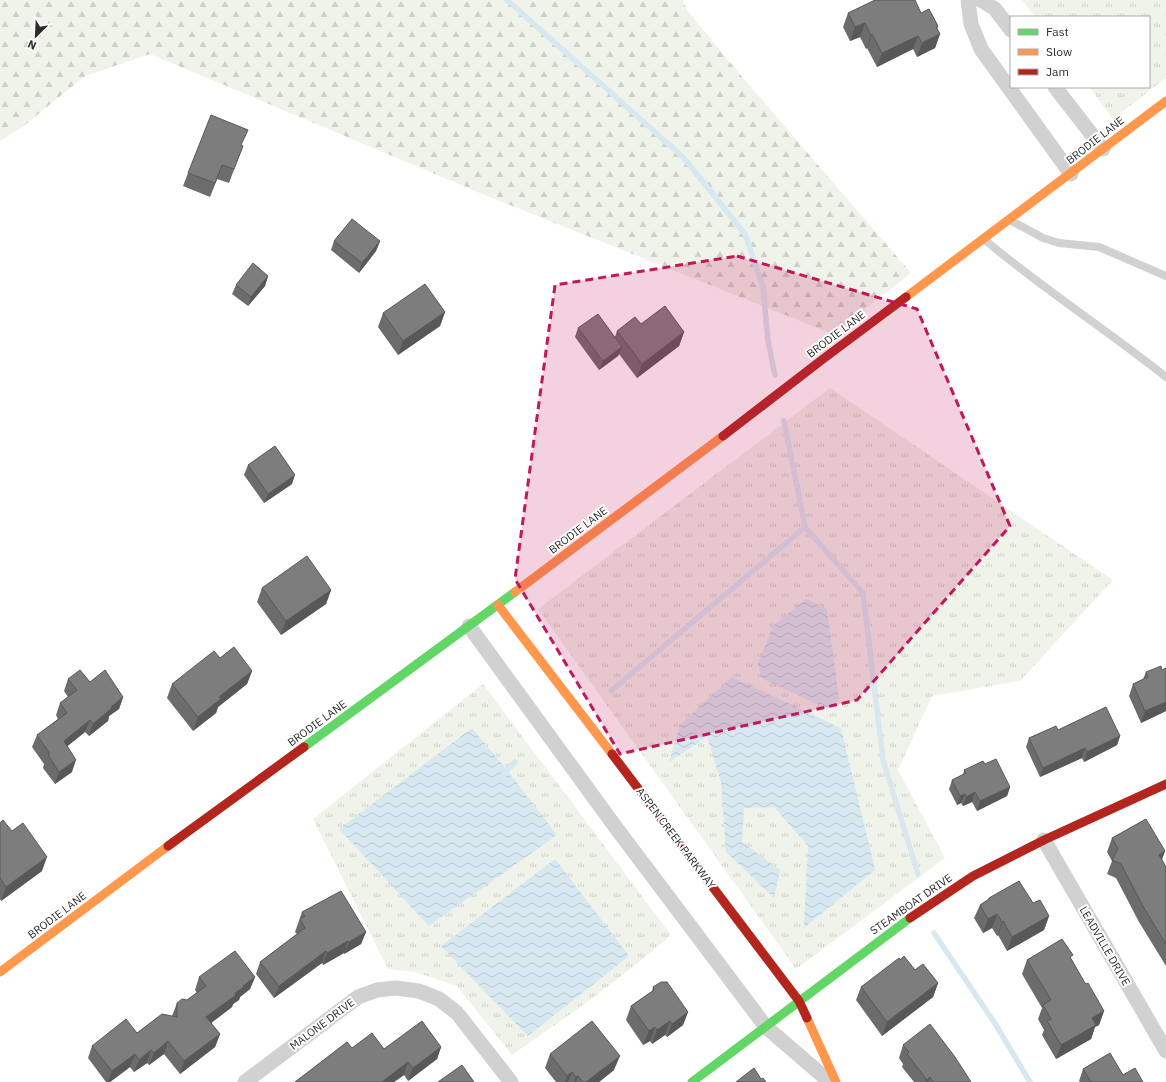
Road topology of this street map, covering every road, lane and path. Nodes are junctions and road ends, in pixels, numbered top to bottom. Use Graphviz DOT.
graph roads {
  1 [pos="968,0"];
  2 [pos="982,0"];
  3 [pos="1010,29"];
  4 [pos="1056,88"];
  5 [pos="1166,101"];
  6 [pos="1103,149"];
  7 [pos="1071,174"];
  8 [pos="1010,220"];
  9 [pos="984,240"];
  10 [pos="1166,276"];
  11 [pos="1166,377"];
  12 [pos="498,605"];
  13 [pos="469,626"];
  14 [pos="1166,784"];
  15 [pos="1044,840"];
  16 [pos="0,972"];
  17 [pos="799,1002"];
  18 [pos="766,1027"];
  19 [pos="1166,1051"];
  20 [pos="245,1082"];
  21 [pos="511,1082"];
  22 [pos="692,1082"];
  23 [pos="830,1082"];
  24 [pos="836,1082"];
  1 -- 7 [label="street"];
  2 -- 3 [label="street"];
  4 -- 6 [label="street"];
  5 -- 6 [label="main road, BRODIE LANE"];
  6 -- 7 [label="main road, BRODIE LANE"];
  7 -- 8 [label="main road, BRODIE LANE"];
  8 -- 9 [label="main road, BRODIE LANE"];
  8 -- 10 [label="lane"];
  9 -- 11 [label="lane"];
  9 -- 12 [label="main road, BRODIE LANE"];
  12 -- 13 [label="main road, BRODIE LANE"];
  12 -- 17 [label="main road, ASPEN CREEK PARKWAY"];
  13 -- 16 [label="main road, BRODIE LANE"];
  13 -- 18 [label="street"];
  14 -- 15 [label="main road, STEAMBOAT DRIVE"];
  15 -- 17 [label="main road, STEAMBOAT DRIVE"];
  15 -- 19 [label="street, LEADVILLE DRIVE"];
  17 -- 18 [label="main road, STEAMBOAT DRIVE"];
  17 -- 24 [label="main road, ASPEN CREEK PARKWAY"];
  18 -- 22 [label="main road, STEAMBOAT DRIVE"];
  18 -- 23 [label="street"];
  20 -- 21 [label="street, MALONE DRIVE"];
}
